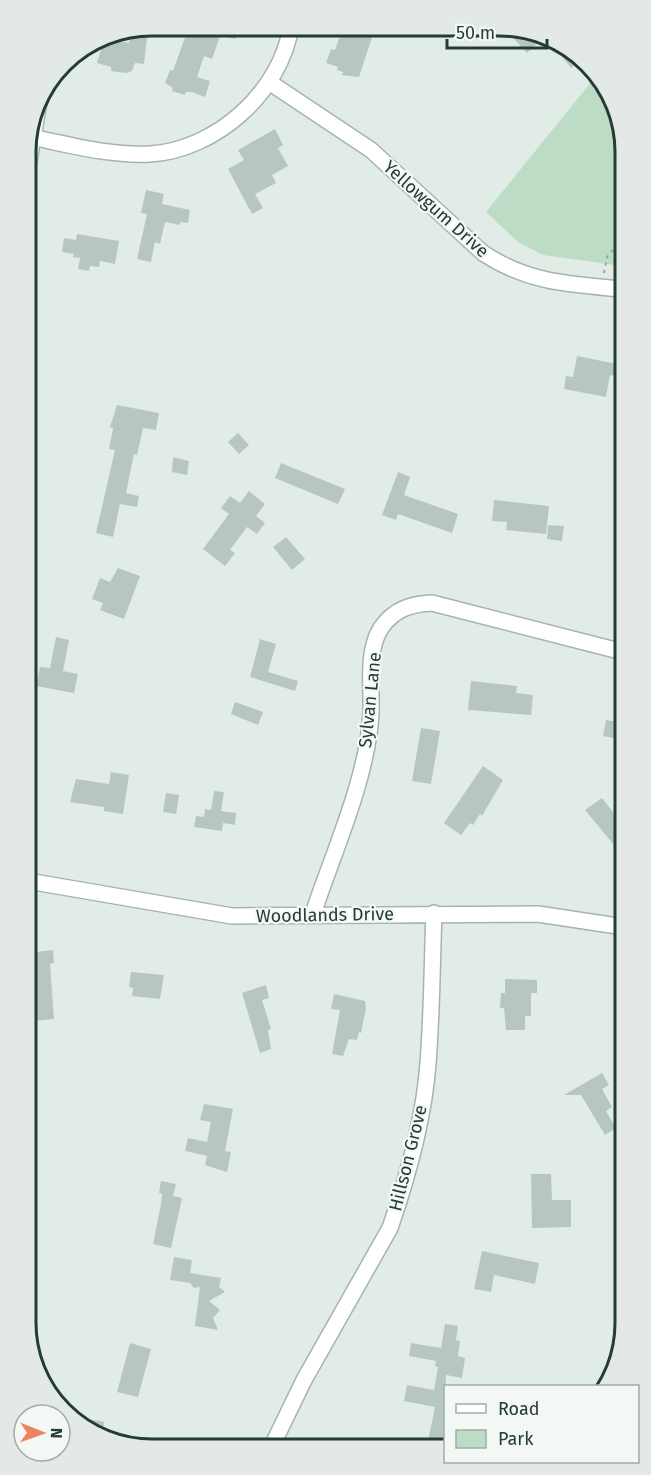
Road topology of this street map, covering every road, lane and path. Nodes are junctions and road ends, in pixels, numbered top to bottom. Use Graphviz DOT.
graph roads {
  1 [pos="287,36"];
  2 [pos="269,82"];
  3 [pos="37,138"];
  4 [pos="615,247"];
  5 [pos="603,287"];
  6 [pos="615,288"];
  7 [pos="615,650"];
  8 [pos="36,882"];
  9 [pos="434,913"];
  10 [pos="313,914"];
  11 [pos="615,926"];
  12 [pos="275,1439"];
  1 -- 2 [label="street"];
  2 -- 3 [label="street"];
  2 -- 5 [label="street, Yellowgum Drive"];
  4 -- 5 [label="path"];
  5 -- 6 [label="street, Yellowgum Drive"];
  7 -- 10 [label="street, Sylvan Lane"];
  8 -- 10 [label="street, Woodlands Drive"];
  9 -- 10 [label="street, Woodlands Drive"];
  9 -- 11 [label="street, Woodlands Drive"];
  9 -- 12 [label="street, Hillson Grove"];
}
